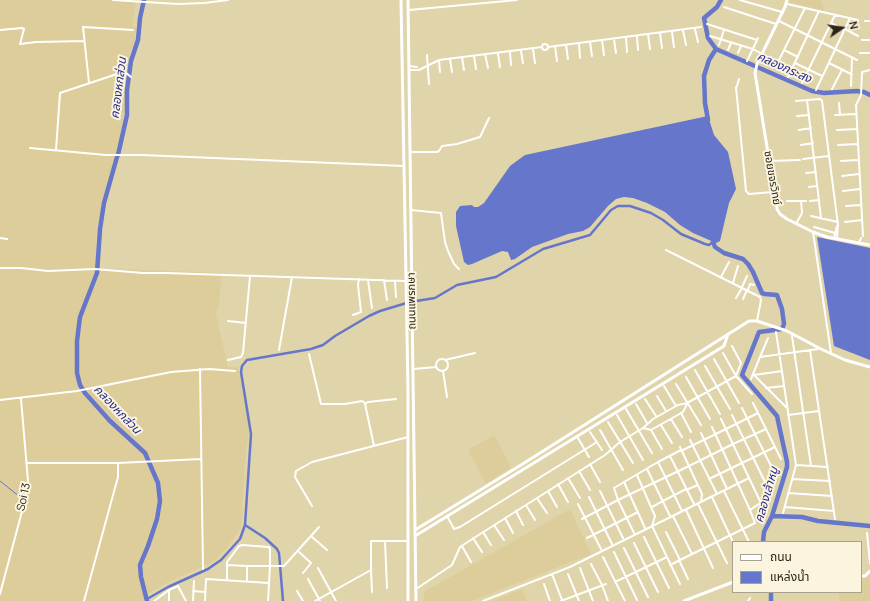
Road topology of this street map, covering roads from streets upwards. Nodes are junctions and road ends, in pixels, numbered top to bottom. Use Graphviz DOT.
graph roads {
  1 [pos="113,0"];
  2 [pos="228,0"];
  3 [pos="401,0"];
  4 [pos="408,0"];
  5 [pos="517,0"];
  6 [pos="740,0"];
  7 [pos="787,2"];
  8 [pos="724,7"];
  9 [pos="805,8"];
  10 [pos="408,10"];
  11 [pos="819,11"];
  12 [pos="783,12"];
  13 [pos="835,15"];
  14 [pos="850,18"];
  15 [pos="858,20"];
  16 [pos="865,21"];
  17 [pos="870,21"];
  18 [pos="778,23"];
  19 [pos="707,24"];
  20 [pos="831,24"];
  21 [pos="701,27"];
  22 [pos="695,29"];
  23 [pos="794,29"];
  24 [pos="0,30"];
  25 [pos="133,30"];
  26 [pos="683,30"];
  27 [pos="724,30"];
  28 [pos="845,30"];
  29 [pos="672,32"];
  30 [pos="660,33"];
  31 [pos="648,34"];
  32 [pos="637,36"];
  33 [pos="710,36"];
  34 [pos="808,36"];
  35 [pos="858,36"];
  36 [pos="626,37"];
  37 [pos="614,39"];
  38 [pos="602,40"];
  39 [pos="721,40"];
  40 [pos="862,40"];
  41 [pos="870,40"];
  42 [pos="84,41"];
  43 [pos="590,42"];
  44 [pos="698,42"];
  45 [pos="579,43"];
  46 [pos="730,43"];
  47 [pos="822,43"];
  48 [pos="719,44"];
  49 [pos="566,45"];
  50 [pos="686,45"];
  51 [pos="554,46"];
  52 [pos="741,46"];
  53 [pos="548,47"];
  54 [pos="674,47"];
  55 [pos="542,48"];
  56 [pos="662,48"];
  57 [pos="533,49"];
  58 [pos="650,49"];
  59 [pos="753,49"];
  60 [pos="638,50"];
  61 [pos="728,50"];
  62 [pos="784,50"];
  63 [pos="835,50"];
  64 [pos="521,51"];
  65 [pos="510,52"];
  66 [pos="627,52"];
  67 [pos="616,53"];
  68 [pos="738,53"];
  69 [pos="860,53"];
  70 [pos="870,53"];
  71 [pos="485,54"];
  72 [pos="498,54"];
  73 [pos="762,54"];
  74 [pos="427,55"];
  75 [pos="604,55"];
  76 [pos="474,56"];
  77 [pos="592,56"];
  78 [pos="462,57"];
  79 [pos="798,57"];
  80 [pos="852,57"];
  81 [pos="580,58"];
  82 [pos="450,59"];
  83 [pos="568,59"];
  84 [pos="439,60"];
  85 [pos="779,60"];
  86 [pos="858,60"];
  87 [pos="557,61"];
  88 [pos="747,61"];
  89 [pos="523,63"];
  90 [pos="535,63"];
  91 [pos="829,63"];
  92 [pos="795,64"];
  93 [pos="511,65"];
  94 [pos="428,66"];
  95 [pos="500,67"];
  96 [pos="409,68"];
  97 [pos="488,68"];
  98 [pos="476,69"];
  99 [pos="420,70"];
  100 [pos="464,70"];
  101 [pos="808,70"];
  102 [pos="842,70"];
  103 [pos="870,70"];
  104 [pos="440,72"];
  105 [pos="452,72"];
  106 [pos="851,74"];
  107 [pos="822,76"];
  108 [pos="131,77"];
  109 [pos="788,77"];
  110 [pos="739,79"];
  111 [pos="802,83"];
  112 [pos="89,84"];
  113 [pos="429,84"];
  114 [pos="851,86"];
  115 [pos="832,89"];
  116 [pos="816,90"];
  117 [pos="807,100"];
  118 [pos="796,101"];
  119 [pos="839,103"];
  120 [pos="840,114"];
  121 [pos="856,114"];
  122 [pos="809,115"];
  123 [pos="835,115"];
  124 [pos="797,116"];
  125 [pos="489,118"];
  126 [pos="403,122"];
  127 [pos="409,122"];
  128 [pos="810,128"];
  129 [pos="857,129"];
  130 [pos="799,130"];
  131 [pos="837,130"];
  132 [pos="812,143"];
  133 [pos="858,144"];
  134 [pos="801,145"];
  135 [pos="838,145"];
  136 [pos="30,148"];
  137 [pos="56,150"];
  138 [pos="410,152"];
  139 [pos="829,156"];
  140 [pos="814,157"];
  141 [pos="804,159"];
  142 [pos="800,160"];
  143 [pos="858,160"];
  144 [pos="768,161"];
  145 [pos="841,161"];
  146 [pos="404,166"];
  147 [pos="816,172"];
  148 [pos="806,173"];
  149 [pos="859,174"];
  150 [pos="842,176"];
  151 [pos="817,186"];
  152 [pos="808,187"];
  153 [pos="860,189"];
  154 [pos="843,191"];
  155 [pos="773,192"];
  156 [pos="819,200"];
  157 [pos="787,201"];
  158 [pos="801,201"];
  159 [pos="806,201"];
  160 [pos="810,201"];
  161 [pos="861,205"];
  162 [pos="846,206"];
  163 [pos="411,210"];
  164 [pos="811,216"];
  165 [pos="821,218"];
  166 [pos="862,220"];
  167 [pos="845,222"];
  168 [pos="796,224"];
  169 [pos="838,224"];
  170 [pos="814,227"];
  171 [pos="813,232"];
  172 [pos="835,233"];
  173 [pos="0,238"];
  174 [pos="835,238"];
  175 [pos="7,239"];
  176 [pos="861,243"];
  177 [pos="870,245"];
  178 [pos="666,250"];
  179 [pos="729,262"];
  180 [pos="738,266"];
  181 [pos="0,268"];
  182 [pos="459,269"];
  183 [pos="250,276"];
  184 [pos="747,276"];
  185 [pos="292,277"];
  186 [pos="721,277"];
  187 [pos="359,279"];
  188 [pos="368,280"];
  189 [pos="384,280"];
  190 [pos="395,281"];
  191 [pos="406,281"];
  192 [pos="733,283"];
  193 [pos="754,285"];
  194 [pos="742,288"];
  195 [pos="747,290"];
  196 [pos="396,297"];
  197 [pos="736,298"];
  198 [pos="743,299"];
  199 [pos="387,300"];
  200 [pos="372,308"];
  201 [pos="353,315"];
  202 [pos="228,321"];
  203 [pos="756,321"];
  204 [pos="246,323"];
  205 [pos="776,330"];
  206 [pos="792,336"];
  207 [pos="768,338"];
  208 [pos="732,346"];
  209 [pos="821,349"];
  210 [pos="279,350"];
  211 [pos="810,350"];
  212 [pos="795,352"];
  213 [pos="723,353"];
  214 [pos="830,353"];
  215 [pos="309,354"];
  216 [pos="475,354"];
  217 [pos="779,354"];
  218 [pos="760,357"];
  219 [pos="714,359"];
  220 [pos="228,360"];
  221 [pos="445,360"];
  222 [pos="705,366"];
  223 [pos="436,367"];
  224 [pos="870,367"];
  225 [pos="200,369"];
  226 [pos="413,369"];
  227 [pos="695,370"];
  228 [pos="235,371"];
  229 [pos="443,371"];
  230 [pos="782,371"];
  231 [pos="753,375"];
  232 [pos="736,376"];
  233 [pos="686,377"];
  234 [pos="751,379"];
  235 [pos="727,381"];
  236 [pos="676,384"];
  237 [pos="664,386"];
  238 [pos="717,386"];
  239 [pos="784,386"];
  240 [pos="766,388"];
  241 [pos="707,392"];
  242 [pos="752,394"];
  243 [pos="447,396"];
  244 [pos="657,396"];
  245 [pos="21,398"];
  246 [pos="697,398"];
  247 [pos="396,399"];
  248 [pos="645,399"];
  249 [pos="0,400"];
  250 [pos="739,402"];
  251 [pos="366,403"];
  252 [pos="687,403"];
  253 [pos="753,403"];
  254 [pos="636,404"];
  255 [pos="676,406"];
  256 [pos="742,408"];
  257 [pos="787,408"];
  258 [pos="626,409"];
  259 [pos="730,409"];
  260 [pos="666,411"];
  261 [pos="819,411"];
  262 [pos="681,413"];
  263 [pos="758,413"];
  264 [pos="804,413"];
  265 [pos="720,414"];
  266 [pos="732,414"];
  267 [pos="617,415"];
  268 [pos="788,415"];
  269 [pos="656,416"];
  270 [pos="747,418"];
  271 [pos="671,419"];
  272 [pos="710,419"];
  273 [pos="721,419"];
  274 [pos="608,422"];
  275 [pos="647,423"];
  276 [pos="736,424"];
  277 [pos="661,425"];
  278 [pos="701,425"];
  279 [pos="712,427"];
  280 [pos="642,428"];
  281 [pos="726,429"];
  282 [pos="766,429"];
  283 [pos="600,430"];
  284 [pos="639,430"];
  285 [pos="651,430"];
  286 [pos="590,432"];
  287 [pos="691,432"];
  288 [pos="701,433"];
  289 [pos="715,434"];
  290 [pos="755,434"];
  291 [pos="629,436"];
  292 [pos="408,437"];
  293 [pos="682,437"];
  294 [pos="578,438"];
  295 [pos="743,439"];
  296 [pos="690,440"];
  297 [pos="704,440"];
  298 [pos="597,442"];
  299 [pos="620,442"];
  300 [pos="672,443"];
  301 [pos="733,444"];
  302 [pos="693,445"];
  303 [pos="374,446"];
  304 [pos="680,447"];
  305 [pos="775,447"];
  306 [pos="584,449"];
  307 [pos="611,449"];
  308 [pos="662,449"];
  309 [pos="602,450"];
  310 [pos="722,450"];
  311 [pos="681,451"];
  312 [pos="764,452"];
  313 [pos="652,453"];
  314 [pos="711,455"];
  315 [pos="670,456"];
  316 [pos="589,457"];
  317 [pos="753,458"];
  318 [pos="201,459"];
  319 [pos="781,459"];
  320 [pos="643,460"];
  321 [pos="700,460"];
  322 [pos="658,462"];
  323 [pos="28,463"];
  324 [pos="118,463"];
  325 [pos="633,463"];
  326 [pos="742,463"];
  327 [pos="590,464"];
  328 [pos="796,465"];
  329 [pos="689,466"];
  330 [pos="811,466"];
  331 [pos="828,467"];
  332 [pos="731,468"];
  333 [pos="647,469"];
  334 [pos="623,470"];
  335 [pos="579,471"];
  336 [pos="677,472"];
  337 [pos="720,473"];
  338 [pos="637,475"];
  339 [pos="666,477"];
  340 [pos="568,478"];
  341 [pos="749,478"];
  342 [pos="709,479"];
  343 [pos="792,479"];
  344 [pos="830,481"];
  345 [pos="600,482"];
  346 [pos="624,482"];
  347 [pos="654,482"];
  348 [pos="558,484"];
  349 [pos="698,484"];
  350 [pos="738,484"];
  351 [pos="642,488"];
  352 [pos="727,489"];
  353 [pos="590,490"];
  354 [pos="686,490"];
  355 [pos="769,490"];
  356 [pos="548,491"];
  357 [pos="600,491"];
  358 [pos="724,491"];
  359 [pos="788,493"];
  360 [pos="415,494"];
  361 [pos="630,494"];
  362 [pos="717,494"];
  363 [pos="408,495"];
  364 [pos="674,496"];
  365 [pos="832,496"];
  366 [pos="589,497"];
  367 [pos="712,497"];
  368 [pos="537,498"];
  369 [pos="580,498"];
  370 [pos="618,500"];
  371 [pos="663,501"];
  372 [pos="568,502"];
  373 [pos="760,502"];
  374 [pos="700,503"];
  375 [pos="578,504"];
  376 [pos="694,504"];
  377 [pos="526,505"];
  378 [pos="312,506"];
  379 [pos="607,506"];
  380 [pos="557,507"];
  381 [pos="652,507"];
  382 [pos="784,507"];
  383 [pos="682,510"];
  384 [pos="686,510"];
  385 [pos="750,510"];
  386 [pos="516,511"];
  387 [pos="596,511"];
  388 [pos="834,511"];
  389 [pos="638,512"];
  390 [pos="783,513"];
  391 [pos="547,514"];
  392 [pos="447,516"];
  393 [pos="672,516"];
  394 [pos="505,518"];
  395 [pos="585,518"];
  396 [pos="582,519"];
  397 [pos="628,519"];
  398 [pos="835,519"];
  399 [pos="534,520"];
  400 [pos="616,524"];
  401 [pos="494,525"];
  402 [pos="523,525"];
  403 [pos="652,526"];
  404 [pos="319,527"];
  405 [pos="645,528"];
  406 [pos="605,529"];
  407 [pos="415,530"];
  408 [pos="743,530"];
  409 [pos="483,532"];
  410 [pos="666,532"];
  411 [pos="513,533"];
  412 [pos="634,533"];
  413 [pos="867,533"];
  414 [pos="594,535"];
  415 [pos="311,536"];
  416 [pos="415,536"];
  417 [pos="730,536"];
  418 [pos="644,537"];
  419 [pos="473,538"];
  420 [pos="587,538"];
  421 [pos="623,538"];
  422 [pos="504,540"];
  423 [pos="385,541"];
  424 [pos="408,541"];
  425 [pos="732,541"];
  426 [pos="748,541"];
  427 [pos="869,541"];
  428 [pos="717,542"];
  429 [pos="634,543"];
  430 [pos="612,544"];
  431 [pos="491,545"];
  432 [pos="462,546"];
  433 [pos="624,548"];
  434 [pos="704,548"];
  435 [pos="327,550"];
  436 [pos="601,550"];
  437 [pos="298,551"];
  438 [pos="482,552"];
  439 [pos="614,552"];
  440 [pos="692,554"];
  441 [pos="603,557"];
  442 [pos="667,557"];
  443 [pos="680,560"];
  444 [pos="471,562"];
  445 [pos="657,562"];
  446 [pos="728,563"];
  447 [pos="870,563"];
  448 [pos="591,564"];
  449 [pos="227,565"];
  450 [pos="670,565"];
  451 [pos="248,566"];
  452 [pos="270,566"];
  453 [pos="646,567"];
  454 [pos="203,568"];
  455 [pos="318,568"];
  456 [pos="580,568"];
  457 [pos="714,568"];
  458 [pos="371,570"];
  459 [pos="870,570"];
  460 [pos="636,572"];
  461 [pos="303,573"];
  462 [pos="552,574"];
  463 [pos="568,574"];
  464 [pos="862,576"];
  465 [pos="626,577"];
  466 [pos="308,579"];
  467 [pos="688,579"];
  468 [pos="227,580"];
  469 [pos="194,581"];
  470 [pos="247,581"];
  471 [pos="269,582"];
  472 [pos="615,582"];
  473 [pos="732,582"];
  474 [pos="544,584"];
  475 [pos="606,584"];
  476 [pos="680,584"];
  477 [pos="602,585"];
  478 [pos="387,588"];
  479 [pos="669,588"];
  480 [pos="416,589"];
  481 [pos="169,590"];
  482 [pos="589,590"];
  483 [pos="193,591"];
  484 [pos="297,591"];
  485 [pos="205,592"];
  486 [pos="331,592"];
  487 [pos="372,592"];
  488 [pos="658,592"];
  489 [pos="0,594"];
  490 [pos="577,595"];
  491 [pos="648,597"];
  492 [pos="750,598"];
  493 [pos="319,600"];
  494 [pos="637,600"];
  495 [pos="84,601"];
  496 [pos="154,601"];
  497 [pos="169,601"];
  498 [pos="185,601"];
  499 [pos="193,601"];
  500 [pos="205,601"];
  501 [pos="268,601"];
  502 [pos="303,601"];
  503 [pos="315,601"];
  504 [pos="336,601"];
  505 [pos="408,601"];
  506 [pos="416,601"];
  507 [pos="483,601"];
  508 [pos="550,601"];
  509 [pos="563,601"];
  510 [pos="579,601"];
  511 [pos="593,601"];
  512 [pos="608,601"];
  513 [pos="625,601"];
  514 [pos="684,601"];
  515 [pos="748,601"];
  1 -- 2 [label="street"];
  3 -- 126 [label="street, ถนนแพรกษา"];
  4 -- 10 [label="street, ถนนแพรกษา"];
  5 -- 10 [label="street"];
  6 -- 12 [label="street"];
  7 -- 9 [label="street"];
  7 -- 12 [label="street"];
  8 -- 18 [label="street"];
  9 -- 11 [label="street"];
  9 -- 23 [label="street"];
  10 -- 96 [label="street, ถนนแพรกษา"];
  11 -- 13 [label="street"];
  11 -- 34 [label="street"];
  12 -- 18 [label="street"];
  13 -- 14 [label="street"];
  13 -- 20 [label="street"];
  14 -- 15 [label="street"];
  14 -- 28 [label="street"];
  16 -- 17 [label="street"];
  18 -- 23 [label="street"];
  18 -- 73 [label="street"];
  19 -- 27 [label="street"];
  20 -- 28 [label="street"];
  20 -- 47 [label="street"];
  21 -- 22 [label="street"];
  22 -- 26 [label="street"];
  22 -- 44 [label="street"];
  23 -- 34 [label="street"];
  23 -- 62 [label="street"];
  24 -- 42 [label="street"];
  25 -- 42 [label="street"];
  26 -- 29 [label="street"];
  26 -- 50 [label="street"];
  27 -- 39 [label="street"];
  27 -- 59 [label="street"];
  28 -- 35 [label="street"];
  28 -- 63 [label="street"];
  29 -- 30 [label="street"];
  29 -- 54 [label="street"];
  30 -- 31 [label="street"];
  30 -- 56 [label="street"];
  31 -- 32 [label="street"];
  31 -- 58 [label="street"];
  32 -- 36 [label="street"];
  32 -- 60 [label="street"];
  33 -- 39 [label="street"];
  34 -- 47 [label="street"];
  34 -- 79 [label="street"];
  36 -- 37 [label="street"];
  36 -- 66 [label="street"];
  37 -- 38 [label="street"];
  37 -- 67 [label="street"];
  38 -- 43 [label="street"];
  38 -- 75 [label="street"];
  39 -- 46 [label="street"];
  39 -- 48 [label="street"];
  40 -- 41 [label="street"];
  42 -- 112 [label="street"];
  43 -- 45 [label="street"];
  43 -- 77 [label="street"];
  45 -- 49 [label="street"];
  45 -- 81 [label="street"];
  46 -- 52 [label="street"];
  46 -- 61 [label="street"];
  47 -- 63 [label="street"];
  47 -- 101 [label="street"];
  49 -- 51 [label="street"];
  49 -- 83 [label="street"];
  51 -- 53 [label="street"];
  51 -- 87 [label="street"];
  52 -- 59 [label="street"];
  52 -- 68 [label="street"];
  53 -- 55 [label="street"];
  53 -- 55 [label="street"];
  55 -- 57 [label="street"];
  57 -- 64 [label="street"];
  57 -- 90 [label="street"];
  59 -- 73 [label="street"];
  59 -- 88 [label="street"];
  62 -- 79 [label="street"];
  62 -- 85 [label="street"];
  63 -- 80 [label="street"];
  63 -- 91 [label="street"];
  64 -- 65 [label="street"];
  64 -- 89 [label="street"];
  65 -- 72 [label="street"];
  65 -- 93 [label="street"];
  69 -- 70 [label="street"];
  71 -- 72 [label="street"];
  71 -- 76 [label="street"];
  71 -- 97 [label="street"];
  72 -- 95 [label="street"];
  73 -- 144 [label="street, ซอยขจรวิทย์"];
  74 -- 94 [label="street"];
  76 -- 78 [label="street"];
  76 -- 98 [label="street"];
  78 -- 82 [label="street"];
  78 -- 100 [label="street"];
  79 -- 92 [label="street"];
  80 -- 86 [label="street"];
  80 -- 106 [label="street"];
  82 -- 84 [label="street"];
  82 -- 105 [label="street"];
  84 -- 94 [label="street"];
  84 -- 104 [label="street"];
  91 -- 102 [label="street"];
  91 -- 107 [label="street"];
  92 -- 101 [label="street"];
  92 -- 109 [label="street"];
  94 -- 99 [label="street"];
  94 -- 113 [label="street"];
  96 -- 99 [label="street"];
  96 -- 99 [label="street"];
  96 -- 127 [label="street, ถนนแพรกษา"];
  101 -- 107 [label="street"];
  101 -- 111 [label="street"];
  102 -- 106 [label="street"];
  102 -- 115 [label="street"];
  103 -- 121 [label="street"];
  106 -- 114 [label="street"];
  107 -- 116 [label="street"];
  108 -- 112 [label="street"];
  110 -- 155 [label="street"];
  112 -- 137 [label="street"];
  117 -- 118 [label="street"];
  117 -- 122 [label="street"];
  117 -- 139 [label="street"];
  119 -- 120 [label="street"];
  120 -- 121 [label="street"];
  120 -- 123 [label="street"];
  121 -- 129 [label="street"];
  122 -- 124 [label="street"];
  122 -- 128 [label="street"];
  125 -- 138 [label="street"];
  126 -- 127 [label="street"];
  126 -- 146 [label="street, ถนนแพรกษา"];
  127 -- 138 [label="street, ถนนแพรกษา"];
  128 -- 130 [label="street"];
  128 -- 132 [label="street"];
  129 -- 131 [label="street"];
  129 -- 133 [label="street"];
  132 -- 134 [label="street"];
  132 -- 140 [label="street"];
  133 -- 135 [label="street"];
  133 -- 143 [label="street"];
  136 -- 137 [label="street"];
  137 -- 146 [label="street"];
  138 -- 163 [label="street, ถนนแพรกษา"];
  139 -- 140 [label="street"];
  139 -- 169 [label="street"];
  140 -- 141 [label="street"];
  140 -- 147 [label="street"];
  142 -- 144 [label="street"];
  143 -- 145 [label="street"];
  143 -- 149 [label="street"];
  144 -- 155 [label="street, ซอยขจรวิทย์"];
  146 -- 191 [label="street, ถนนแพรกษา"];
  147 -- 148 [label="street"];
  147 -- 151 [label="street"];
  149 -- 150 [label="street"];
  149 -- 153 [label="street"];
  151 -- 152 [label="street"];
  151 -- 156 [label="street"];
  153 -- 154 [label="street"];
  153 -- 161 [label="street"];
  155 -- 168 [label="street, ซอยขจรวิทย์"];
  156 -- 160 [label="street"];
  156 -- 165 [label="street"];
  157 -- 158 [label="street"];
  158 -- 159 [label="street"];
  158 -- 168 [label="street"];
  161 -- 162 [label="street"];
  161 -- 166 [label="street"];
  163 -- 182 [label="street"];
  163 -- 226 [label="street, ถนนแพรกษา"];
  164 -- 165 [label="street"];
  165 -- 169 [label="street"];
  166 -- 167 [label="street"];
  166 -- 176 [label="street"];
  168 -- 171 [label="street, ซอยขจรวิทย์"];
  169 -- 172 [label="street"];
  169 -- 174 [label="street"];
  170 -- 172 [label="street"];
  171 -- 174 [label="street, ซอยขจรวิทย์"];
  171 -- 214 [label="street"];
  172 -- 174 [label="street"];
  173 -- 175 [label="street"];
  174 -- 176 [label="street, ซอยขจรวิทย์"];
  176 -- 177 [label="street, ซอยขจรวิทย์"];
  178 -- 186 [label="street"];
  179 -- 186 [label="street"];
  180 -- 192 [label="street"];
  181 -- 183 [label="street"];
  183 -- 185 [label="street"];
  183 -- 204 [label="street"];
  184 -- 194 [label="street"];
  185 -- 187 [label="street"];
  185 -- 210 [label="street"];
  186 -- 192 [label="street"];
  187 -- 188 [label="street"];
  187 -- 201 [label="street"];
  188 -- 189 [label="street"];
  188 -- 200 [label="street"];
  189 -- 190 [label="street"];
  189 -- 199 [label="street"];
  190 -- 191 [label="street"];
  190 -- 196 [label="street"];
  191 -- 292 [label="street, ถนนแพรกษา"];
  192 -- 194 [label="street"];
  193 -- 195 [label="street"];
  194 -- 195 [label="street"];
  194 -- 197 [label="street"];
  195 -- 198 [label="street"];
  195 -- 203 [label="street"];
  202 -- 204 [label="street"];
  203 -- 205 [label="street"];
  203 -- 392 [label="street"];
  203 -- 407 [label="street"];
  204 -- 220 [label="street"];
  205 -- 209 [label="street"];
  205 -- 217 [label="street"];
  206 -- 212 [label="street"];
  207 -- 218 [label="street"];
  208 -- 232 [label="street"];
  209 -- 211 [label="street"];
  209 -- 214 [label="street"];
  211 -- 212 [label="street"];
  211 -- 261 [label="street"];
  212 -- 217 [label="street"];
  212 -- 264 [label="street"];
  213 -- 232 [label="street"];
  214 -- 224 [label="street"];
  215 -- 251 [label="street"];
  216 -- 221 [label="street"];
  217 -- 218 [label="street"];
  217 -- 230 [label="street"];
  218 -- 231 [label="street"];
  219 -- 235 [label="street"];
  221 -- 223 [label="street"];
  221 -- 229 [label="street"];
  222 -- 238 [label="street"];
  223 -- 226 [label="street"];
  223 -- 229 [label="street"];
  225 -- 228 [label="street"];
  225 -- 245 [label="street"];
  225 -- 318 [label="street"];
  226 -- 360 [label="street, ถนนแพรกษา"];
  227 -- 241 [label="street"];
  229 -- 243 [label="street"];
  230 -- 231 [label="street"];
  230 -- 239 [label="street"];
  231 -- 234 [label="street"];
  231 -- 240 [label="street"];
  232 -- 235 [label="street"];
  232 -- 242 [label="street"];
  233 -- 246 [label="street"];
  235 -- 238 [label="street"];
  235 -- 250 [label="street"];
  236 -- 252 [label="street"];
  237 -- 255 [label="street"];
  238 -- 241 [label="street"];
  238 -- 259 [label="street"];
  239 -- 240 [label="street"];
  239 -- 257 [label="street"];
  240 -- 257 [label="street"];
  241 -- 246 [label="street"];
  241 -- 265 [label="street"];
  244 -- 260 [label="street"];
  245 -- 249 [label="street"];
  245 -- 323 [label="street, Soi 13"];
  246 -- 252 [label="street"];
  246 -- 272 [label="street"];
  247 -- 251 [label="street"];
  248 -- 269 [label="street"];
  251 -- 303 [label="street"];
  252 -- 255 [label="street"];
  252 -- 262 [label="street"];
  252 -- 278 [label="street"];
  253 -- 263 [label="street"];
  254 -- 275 [label="street"];
  255 -- 260 [label="street"];
  256 -- 270 [label="street"];
  257 -- 268 [label="street"];
  258 -- 284 [label="street"];
  260 -- 269 [label="street"];
  261 -- 264 [label="street"];
  261 -- 331 [label="street"];
  262 -- 271 [label="street"];
  262 -- 287 [label="street"];
  263 -- 270 [label="street"];
  263 -- 282 [label="street"];
  264 -- 268 [label="street"];
  264 -- 330 [label="street"];
  266 -- 276 [label="street"];
  267 -- 291 [label="street"];
  268 -- 328 [label="street"];
  269 -- 275 [label="street"];
  270 -- 276 [label="street"];
  270 -- 290 [label="street"];
  271 -- 277 [label="street"];
  271 -- 293 [label="street"];
  273 -- 281 [label="street"];
  274 -- 299 [label="street"];
  275 -- 280 [label="street"];
  276 -- 281 [label="street"];
  276 -- 295 [label="street"];
  277 -- 285 [label="street"];
  277 -- 300 [label="street"];
  279 -- 289 [label="street"];
  280 -- 284 [label="street"];
  280 -- 285 [label="street"];
  281 -- 289 [label="street"];
  281 -- 301 [label="street"];
  282 -- 290 [label="street"];
  282 -- 305 [label="street"];
  283 -- 307 [label="street"];
  284 -- 291 [label="street"];
  284 -- 313 [label="street"];
  285 -- 308 [label="street"];
  286 -- 298 [label="street"];
  288 -- 297 [label="street"];
  289 -- 297 [label="street"];
  289 -- 310 [label="street"];
  290 -- 295 [label="street"];
  290 -- 312 [label="street"];
  291 -- 299 [label="street"];
  291 -- 320 [label="street"];
  292 -- 303 [label="street"];
  292 -- 363 [label="street, ถนนแพรกษา"];
  294 -- 306 [label="street"];
  295 -- 301 [label="street"];
  295 -- 317 [label="street"];
  296 -- 302 [label="street"];
  297 -- 302 [label="street"];
  297 -- 314 [label="street"];
  298 -- 306 [label="street"];
  298 -- 309 [label="street"];
  299 -- 307 [label="street"];
  299 -- 325 [label="street"];
  301 -- 310 [label="street"];
  301 -- 326 [label="street"];
  302 -- 311 [label="street"];
  302 -- 321 [label="street"];
  303 -- 378 [label="street"];
  304 -- 311 [label="street"];
  305 -- 312 [label="street"];
  305 -- 319 [label="street"];
  306 -- 316 [label="street"];
  306 -- 392 [label="street"];
  307 -- 327 [label="street"];
  307 -- 334 [label="street"];
  310 -- 314 [label="street"];
  310 -- 332 [label="street"];
  311 -- 315 [label="street"];
  311 -- 329 [label="street"];
  312 -- 317 [label="street"];
  312 -- 355 [label="street"];
  314 -- 321 [label="street"];
  314 -- 337 [label="street"];
  315 -- 322 [label="street"];
  315 -- 336 [label="street"];
  317 -- 326 [label="street"];
  317 -- 355 [label="street"];
  318 -- 324 [label="street"];
  318 -- 454 [label="street"];
  321 -- 329 [label="street"];
  321 -- 342 [label="street"];
  322 -- 333 [label="street"];
  322 -- 339 [label="street"];
  323 -- 324 [label="street"];
  323 -- 489 [label="street, Soi 13"];
  324 -- 495 [label="street"];
  326 -- 332 [label="street"];
  326 -- 341 [label="street"];
  327 -- 335 [label="street"];
  327 -- 345 [label="street"];
  328 -- 330 [label="street"];
  328 -- 343 [label="street"];
  329 -- 336 [label="street"];
  329 -- 349 [label="street"];
  330 -- 331 [label="street"];
  331 -- 344 [label="street"];
  332 -- 337 [label="street"];
  332 -- 350 [label="street"];
  333 -- 338 [label="street"];
  333 -- 347 [label="street"];
  335 -- 340 [label="street"];
  335 -- 353 [label="street"];
  336 -- 339 [label="street"];
  336 -- 354 [label="street"];
  337 -- 342 [label="street"];
  337 -- 352 [label="street"];
  338 -- 346 [label="street"];
  338 -- 351 [label="street"];
  339 -- 347 [label="street"];
  339 -- 364 [label="street"];
  340 -- 348 [label="street"];
  340 -- 369 [label="street"];
  341 -- 350 [label="street"];
  341 -- 373 [label="street"];
  342 -- 362 [label="street"];
  343 -- 344 [label="street"];
  343 -- 359 [label="street"];
  344 -- 365 [label="street"];
  346 -- 361 [label="street"];
  346 -- 370 [label="street"];
  347 -- 351 [label="street"];
  347 -- 371 [label="street"];
  348 -- 356 [label="street"];
  348 -- 372 [label="street"];
  349 -- 354 [label="street"];
  349 -- 374 [label="street"];
  350 -- 352 [label="street"];
  350 -- 385 [label="street"];
  351 -- 361 [label="street"];
  351 -- 381 [label="street"];
  352 -- 358 [label="street"];
  354 -- 364 [label="street"];
  354 -- 376 [label="street"];
  355 -- 373 [label="street"];
  356 -- 368 [label="street"];
  356 -- 380 [label="street"];
  357 -- 379 [label="street"];
  358 -- 362 [label="street"];
  358 -- 408 [label="street"];
  359 -- 365 [label="street"];
  359 -- 382 [label="street"];
  360 -- 363 [label="street"];
  360 -- 407 [label="street, ถนนแพรกษา"];
  361 -- 370 [label="street"];
  361 -- 389 [label="street"];
  362 -- 367 [label="street"];
  363 -- 424 [label="street, ถนนแพรกษา"];
  364 -- 371 [label="street"];
  364 -- 383 [label="street"];
  365 -- 388 [label="street"];
  366 -- 387 [label="street"];
  367 -- 374 [label="street"];
  367 -- 417 [label="street"];
  368 -- 377 [label="street"];
  368 -- 391 [label="street"];
  370 -- 379 [label="street"];
  370 -- 397 [label="street"];
  371 -- 381 [label="street"];
  371 -- 393 [label="street"];
  373 -- 385 [label="street"];
  374 -- 384 [label="street"];
  374 -- 428 [label="street"];
  375 -- 395 [label="street"];
  377 -- 386 [label="street"];
  377 -- 399 [label="street"];
  379 -- 387 [label="street"];
  379 -- 400 [label="street"];
  381 -- 403 [label="street"];
  382 -- 388 [label="street"];
  382 -- 390 [label="street"];
  384 -- 393 [label="street"];
  384 -- 434 [label="street"];
  385 -- 408 [label="street"];
  386 -- 394 [label="street"];
  386 -- 402 [label="street"];
  387 -- 395 [label="street"];
  387 -- 406 [label="street"];
  388 -- 398 [label="street"];
  389 -- 397 [label="street"];
  389 -- 405 [label="street"];
  392 -- 416 [label="street"];
  393 -- 403 [label="street"];
  393 -- 440 [label="street"];
  394 -- 401 [label="street"];
  394 -- 411 [label="street"];
  395 -- 396 [label="street"];
  395 -- 414 [label="street"];
  397 -- 400 [label="street"];
  397 -- 412 [label="street"];
  400 -- 406 [label="street"];
  400 -- 421 [label="street"];
  401 -- 409 [label="street"];
  401 -- 422 [label="street"];
  403 -- 442 [label="street"];
  403 -- 462 [label="street"];
  404 -- 415 [label="street"];
  406 -- 414 [label="street"];
  406 -- 430 [label="street"];
  407 -- 416 [label="street, ถนนแพรกษา"];
  408 -- 417 [label="street"];
  408 -- 426 [label="street"];
  409 -- 419 [label="street"];
  409 -- 431 [label="street"];
  410 -- 443 [label="street"];
  413 -- 427 [label="street"];
  414 -- 420 [label="street"];
  414 -- 436 [label="street"];
  415 -- 435 [label="street"];
  415 -- 437 [label="street"];
  416 -- 480 [label="street, ถนนแพรกษา"];
  417 -- 425 [label="street"];
  417 -- 428 [label="street"];
  418 -- 445 [label="street"];
  419 -- 432 [label="street"];
  419 -- 438 [label="street"];
  423 -- 424 [label="street"];
  423 -- 458 [label="street"];
  423 -- 478 [label="street"];
  424 -- 505 [label="street, ถนนแพรกษา"];
  427 -- 447 [label="street"];
  428 -- 434 [label="street"];
  428 -- 446 [label="street"];
  429 -- 453 [label="street"];
  432 -- 444 [label="street"];
  432 -- 480 [label="street"];
  433 -- 460 [label="street"];
  434 -- 440 [label="street"];
  434 -- 457 [label="street"];
  437 -- 452 [label="street"];
  437 -- 461 [label="street"];
  439 -- 465 [label="street"];
  440 -- 443 [label="street"];
  441 -- 472 [label="street"];
  442 -- 445 [label="street"];
  442 -- 450 [label="street"];
  443 -- 450 [label="street"];
  443 -- 467 [label="street"];
  445 -- 453 [label="street"];
  445 -- 479 [label="street"];
  448 -- 477 [label="street"];
  449 -- 451 [label="street"];
  449 -- 452 [label="street"];
  449 -- 468 [label="street"];
  450 -- 476 [label="street"];
  451 -- 452 [label="street"];
  451 -- 470 [label="street"];
  452 -- 471 [label="street"];
  453 -- 460 [label="street"];
  453 -- 488 [label="street"];
  455 -- 486 [label="street"];
  456 -- 482 [label="street"];
  458 -- 486 [label="street"];
  458 -- 487 [label="street"];
  459 -- 464 [label="street"];
  460 -- 465 [label="street"];
  460 -- 491 [label="street"];
  462 -- 507 [label="street"];
  462 -- 509 [label="street"];
  463 -- 490 [label="street"];
  465 -- 472 [label="street"];
  465 -- 494 [label="street"];
  466 -- 493 [label="street"];
  468 -- 470 [label="street"];
  468 -- 485 [label="street"];
  469 -- 483 [label="street"];
  470 -- 471 [label="street"];
  471 -- 501 [label="street"];
  472 -- 513 [label="street"];
  473 -- 514 [label="street"];
  474 -- 508 [label="street"];
  475 -- 477 [label="street"];
  477 -- 482 [label="street"];
  477 -- 512 [label="street"];
  480 -- 506 [label="street, ถนนแพรกษา"];
  481 -- 496 [label="street"];
  481 -- 497 [label="street"];
  481 -- 498 [label="street"];
  482 -- 490 [label="street"];
  482 -- 511 [label="street"];
  483 -- 485 [label="street"];
  483 -- 499 [label="street"];
  484 -- 502 [label="street"];
  485 -- 500 [label="street"];
  486 -- 493 [label="street"];
  486 -- 504 [label="street"];
  490 -- 509 [label="street"];
  490 -- 510 [label="street"];
  492 -- 515 [label="street"];
  493 -- 503 [label="street"];
}
